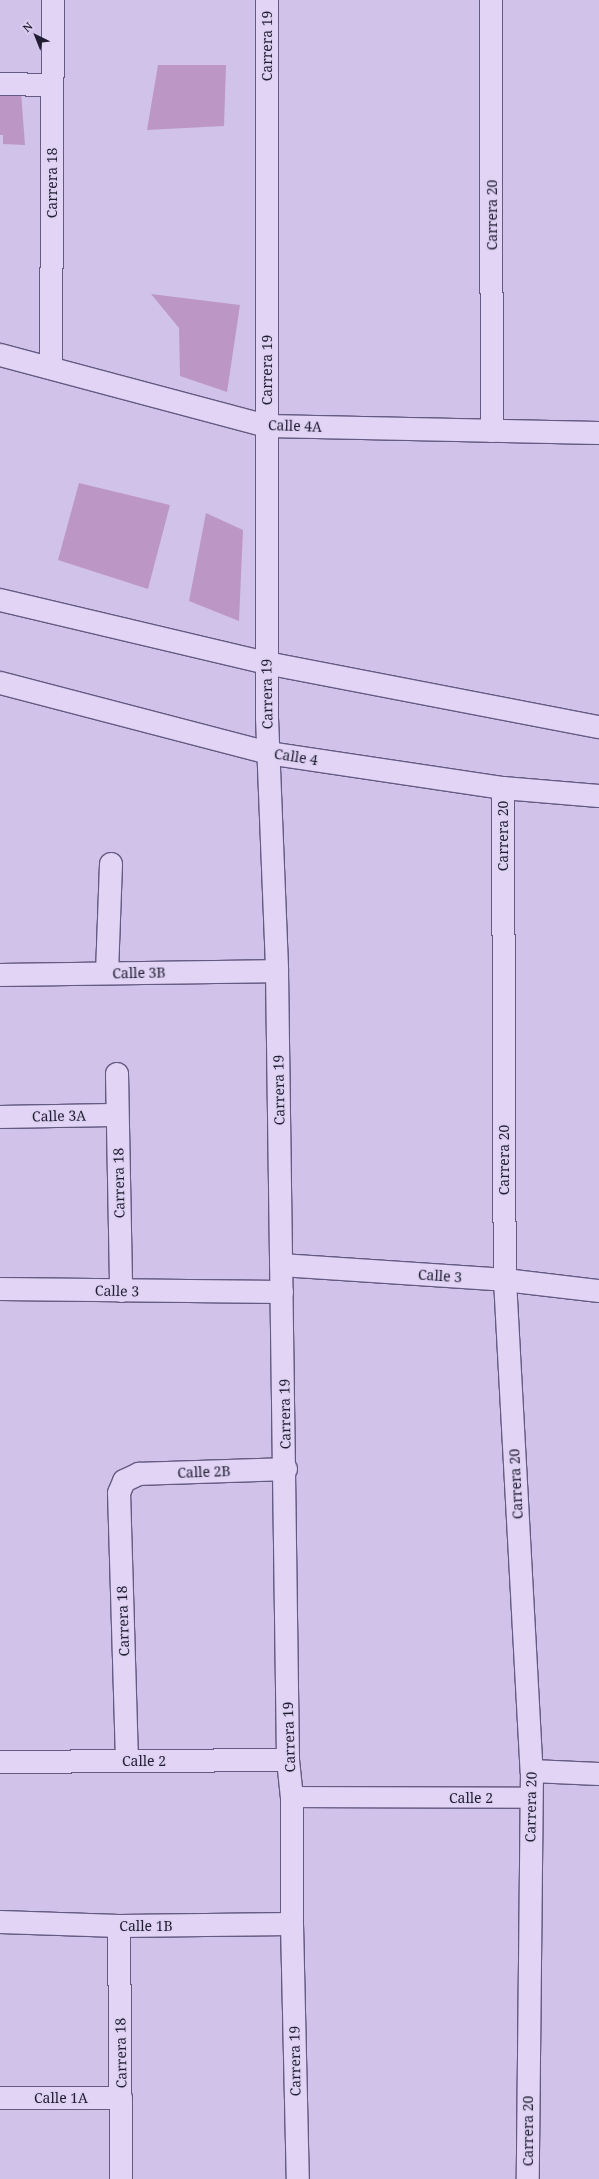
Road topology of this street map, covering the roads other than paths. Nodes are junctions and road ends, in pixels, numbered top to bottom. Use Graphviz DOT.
graph roads {
  1 [pos="53,0"];
  2 [pos="267,0"];
  3 [pos="491,0"];
  4 [pos="0,84"];
  5 [pos="52,85"];
  6 [pos="0,355"];
  7 [pos="51,367"];
  8 [pos="267,426"];
  9 [pos="492,431"];
  10 [pos="599,433"];
  11 [pos="0,600"];
  12 [pos="266,663"];
  13 [pos="0,683"];
  14 [pos="599,727"];
  15 [pos="268,753"];
  16 [pos="503,788"];
  17 [pos="599,796"];
  18 [pos="111,864"];
  19 [pos="277,971"];
  20 [pos="107,973"];
  21 [pos="0,975"];
  22 [pos="117,1074"];
  23 [pos="118,1115"];
  24 [pos="0,1117"];
  25 [pos="281,1265"];
  26 [pos="505,1280"];
  27 [pos="0,1289"];
  28 [pos="121,1291"];
  29 [pos="599,1291"];
  30 [pos="282,1292"];
  31 [pos="286,1469"];
  32 [pos="124,1481"];
  33 [pos="288,1760"];
  34 [pos="127,1761"];
  35 [pos="0,1762"];
  36 [pos="532,1770"];
  37 [pos="599,1774"];
  38 [pos="292,1797"];
  39 [pos="531,1798"];
  40 [pos="0,1922"];
  41 [pos="292,1924"];
  42 [pos="119,1926"];
  43 [pos="0,2098"];
  44 [pos="121,2098"];
  45 [pos="120,2179"];
  46 [pos="298,2179"];
  47 [pos="528,2179"];
  1 -- 5 [label="street, Carrera 18"];
  2 -- 8 [label="street, Carrera 19"];
  3 -- 9 [label="street, Carrera 20"];
  4 -- 5 [label="street"];
  5 -- 7 [label="street, Carrera 18"];
  6 -- 7 [label="street, Calle 4A"];
  7 -- 8 [label="street, Calle 4A"];
  8 -- 9 [label="street, Calle 4A"];
  8 -- 12 [label="street, Carrera 19"];
  9 -- 10 [label="street, Calle 4A"];
  11 -- 12 [label="street"];
  12 -- 14 [label="street"];
  12 -- 15 [label="street, Carrera 19"];
  13 -- 15 [label="street, Calle 4"];
  15 -- 16 [label="street, Calle 4"];
  15 -- 19 [label="street, Carrera 19"];
  16 -- 17 [label="street, Calle 4"];
  16 -- 26 [label="street, Carrera 20"];
  18 -- 20 [label="street"];
  19 -- 20 [label="street, Calle 3B"];
  19 -- 25 [label="street, Carrera 19"];
  20 -- 21 [label="street, Calle 3B"];
  22 -- 23 [label="street, Carrera 18"];
  23 -- 24 [label="street, Calle 3A"];
  23 -- 28 [label="street, Carrera 18"];
  25 -- 26 [label="street, Calle 3"];
  25 -- 30 [label="street, Carrera 19"];
  26 -- 29 [label="street, Calle 3"];
  26 -- 36 [label="street, Carrera 20"];
  27 -- 28 [label="street, Calle 3"];
  28 -- 30 [label="street, Calle 3"];
  30 -- 31 [label="street, Carrera 19"];
  31 -- 32 [label="street, Calle 2B"];
  31 -- 33 [label="street, Carrera 19"];
  32 -- 34 [label="street, Carrera 18"];
  33 -- 34 [label="street, Calle 2"];
  33 -- 38 [label="street, Carrera 19"];
  34 -- 35 [label="street, Calle 2"];
  36 -- 37 [label="street"];
  36 -- 39 [label="street, Carrera 20"];
  38 -- 39 [label="street, Calle 2"];
  38 -- 41 [label="street, Carrera 19"];
  39 -- 47 [label="street, Carrera 20"];
  40 -- 42 [label="street, Calle 1B"];
  41 -- 42 [label="street, Calle 1B"];
  41 -- 46 [label="street, Carrera 19"];
  42 -- 44 [label="street, Carrera 18"];
  43 -- 44 [label="street, Calle 1A"];
  44 -- 45 [label="street, Carrera 18"];
}
